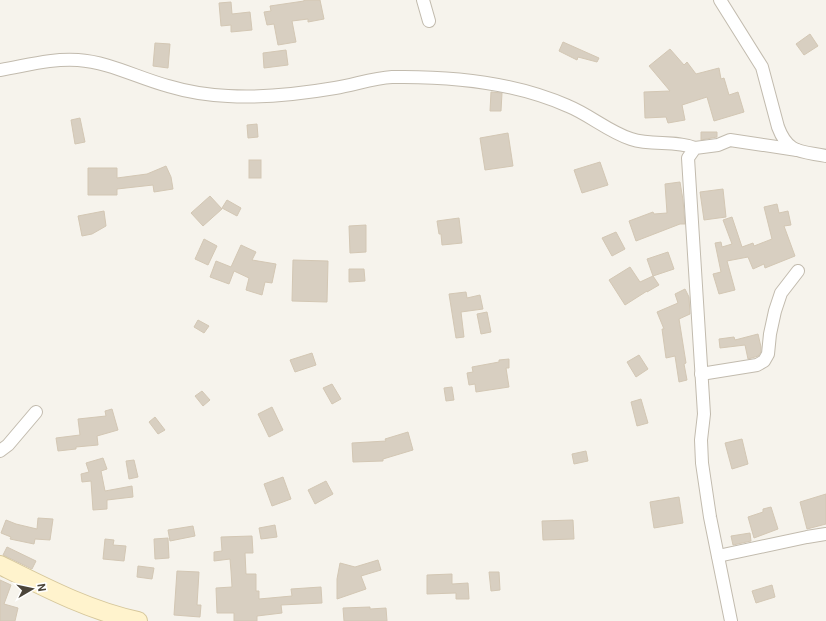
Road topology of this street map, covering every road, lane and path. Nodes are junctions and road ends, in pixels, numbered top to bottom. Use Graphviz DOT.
graph roads {
  1 [pos="423,0"];
  2 [pos="720,0"];
  3 [pos="429,21"];
  4 [pos="0,70"];
  5 [pos="774,113"];
  6 [pos="767,145"];
  7 [pos="695,148"];
  8 [pos="797,150"];
  9 [pos="826,156"];
  10 [pos="798,270"];
  11 [pos="701,374"];
  12 [pos="36,412"];
  13 [pos="0,451"];
  14 [pos="826,534"];
  15 [pos="718,556"];
  16 [pos="0,565"];
  17 [pos="98,615"];
  18 [pos="138,621"];
  19 [pos="731,621"];
  1 -- 3 [label="street"];
  2 -- 5 [label="street"];
  4 -- 7 [label="street"];
  5 -- 6 [label="street"];
  5 -- 8 [label="street"];
  6 -- 7 [label="street"];
  6 -- 8 [label="street"];
  7 -- 11 [label="street"];
  8 -- 9 [label="street"];
  10 -- 11 [label="street"];
  11 -- 15 [label="street"];
  12 -- 13 [label="street"];
  14 -- 15 [label="street"];
  15 -- 19 [label="street"];
  16 -- 17 [label="main road"];
  17 -- 18 [label="main road"];
}
